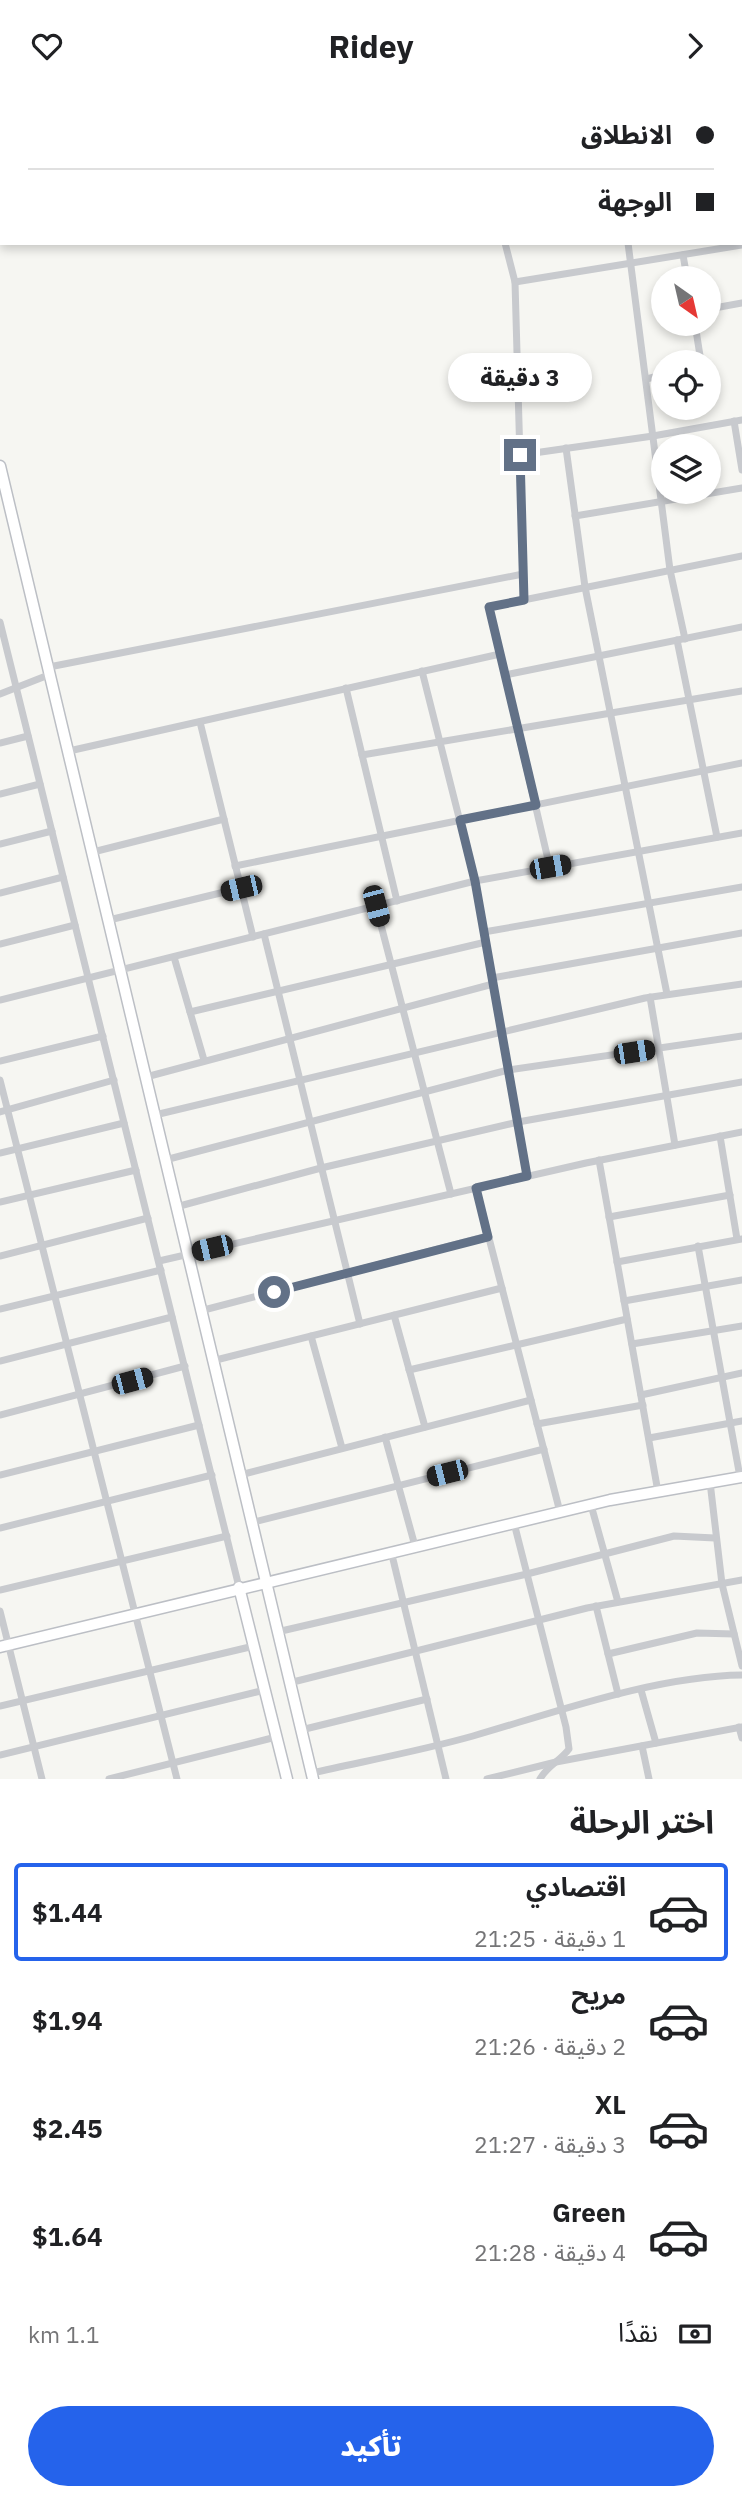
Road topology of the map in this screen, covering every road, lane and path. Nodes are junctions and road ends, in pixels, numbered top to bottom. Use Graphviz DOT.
graph roads {
  1 [pos="506,245"];
  2 [pos="628,245"];
  3 [pos="742,245"];
  4 [pos="683,255"];
  5 [pos="631,264"];
  6 [pos="685,266"];
  7 [pos="515,282"];
  8 [pos="742,303"];
  9 [pos="721,307"];
  10 [pos="651,378"];
  11 [pos="646,379"];
  12 [pos="738,421"];
  13 [pos="653,434"];
  14 [pos="664,434"];
  15 [pos="651,436"];
  16 [pos="566,448"];
  17 [pos="520,455"];
  18 [pos="0,466"];
  19 [pos="742,470"];
  20 [pos="742,488"];
  21 [pos="721,491"];
  22 [pos="651,503"];
  23 [pos="662,504"];
  24 [pos="575,516"];
  25 [pos="742,555"];
  26 [pos="670,570"];
  27 [pos="523,574"];
  28 [pos="585,587"];
  29 [pos="524,600"];
  30 [pos="0,621"];
  31 [pos="742,627"];
  32 [pos="681,639"];
  33 [pos="2,640"];
  34 [pos="500,653"];
  35 [pos="598,656"];
  36 [pos="50,671"];
  37 [pos="422,671"];
  38 [pos="505,675"];
  39 [pos="346,688"];
  40 [pos="17,689"];
  41 [pos="742,691"];
  42 [pos="0,694"];
  43 [pos="690,702"];
  44 [pos="610,715"];
  45 [pos="200,722"];
  46 [pos="518,730"];
  47 [pos="28,736"];
  48 [pos="0,743"];
  49 [pos="440,743"];
  50 [pos="69,751"];
  51 [pos="362,755"];
  52 [pos="742,763"];
  53 [pos="704,771"];
  54 [pos="40,784"];
  55 [pos="625,787"];
  56 [pos="0,794"];
  57 [pos="536,805"];
  58 [pos="224,819"];
  59 [pos="460,820"];
  60 [pos="52,831"];
  61 [pos="742,833"];
  62 [pos="382,836"];
  63 [pos="717,837"];
  64 [pos="0,844"];
  65 [pos="93,852"];
  66 [pos="638,852"];
  67 [pos="235,866"];
  68 [pos="550,867"];
  69 [pos="63,877"];
  70 [pos="475,881"];
  71 [pos="742,887"];
  72 [pos="241,888"];
  73 [pos="0,893"];
  74 [pos="397,901"];
  75 [pos="649,903"];
  76 [pos="376,906"];
  77 [pos="109,920"];
  78 [pos="75,925"];
  79 [pos="484,932"];
  80 [pos="742,933"];
  81 [pos="264,934"];
  82 [pos="253,937"];
  83 [pos="486,942"];
  84 [pos="0,944"];
  85 [pos="657,948"];
  86 [pos="174,957"];
  87 [pos="392,965"];
  88 [pos="121,971"];
  89 [pos="89,979"];
  90 [pos="493,981"];
  91 [pos="742,984"];
  92 [pos="279,992"];
  93 [pos="667,995"];
  94 [pos="650,997"];
  95 [pos="0,1000"];
  96 [pos="403,1008"];
  97 [pos="190,1012"];
  98 [pos="502,1031"];
  99 [pos="103,1036"];
  100 [pos="742,1036"];
  101 [pos="289,1037"];
  102 [pos="659,1048"];
  103 [pos="415,1053"];
  104 [pos="0,1061"];
  105 [pos="204,1061"];
  106 [pos="508,1070"];
  107 [pos="146,1077"];
  108 [pos="0,1080"];
  109 [pos="114,1080"];
  110 [pos="742,1081"];
  111 [pos="301,1082"];
  112 [pos="425,1093"];
  113 [pos="667,1095"];
  114 [pos="4,1111"];
  115 [pos="155,1115"];
  116 [pos="124,1122"];
  117 [pos="518,1122"];
  118 [pos="311,1123"];
  119 [pos="742,1132"];
  120 [pos="720,1136"];
  121 [pos="438,1141"];
  122 [pos="675,1145"];
  123 [pos="17,1148"];
  124 [pos="0,1153"];
  125 [pos="165,1160"];
  126 [pos="599,1160"];
  127 [pos="321,1168"];
  128 [pos="136,1170"];
  129 [pos="527,1176"];
  130 [pos="476,1188"];
  131 [pos="29,1194"];
  132 [pos="451,1194"];
  133 [pos="730,1195"];
  134 [pos="0,1202"];
  135 [pos="176,1207"];
  136 [pos="609,1217"];
  137 [pos="148,1219"];
  138 [pos="334,1220"];
  139 [pos="488,1237"];
  140 [pos="739,1239"];
  141 [pos="42,1246"];
  142 [pos="698,1247"];
  143 [pos="187,1254"];
  144 [pos="0,1257"];
  145 [pos="159,1261"];
  146 [pos="617,1262"];
  147 [pos="161,1270"];
  148 [pos="347,1273"];
  149 [pos="742,1280"];
  150 [pos="705,1287"];
  151 [pos="502,1288"];
  152 [pos="55,1296"];
  153 [pos="624,1301"];
  154 [pos="0,1309"];
  155 [pos="200,1311"];
  156 [pos="394,1315"];
  157 [pos="172,1317"];
  158 [pos="627,1319"];
  159 [pos="360,1324"];
  160 [pos="742,1326"];
  161 [pos="713,1331"];
  162 [pos="311,1336"];
  163 [pos="516,1343"];
  164 [pos="67,1344"];
  165 [pos="632,1344"];
  166 [pos="0,1361"];
  167 [pos="212,1361"];
  168 [pos="185,1366"];
  169 [pos="409,1370"];
  170 [pos="742,1373"];
  171 [pos="721,1377"];
  172 [pos="80,1395"];
  173 [pos="641,1395"];
  174 [pos="531,1400"];
  175 [pos="643,1405"];
  176 [pos="0,1415"];
  177 [pos="742,1421"];
  178 [pos="730,1423"];
  179 [pos="537,1424"];
  180 [pos="199,1425"];
  181 [pos="425,1427"];
  182 [pos="385,1437"];
  183 [pos="649,1438"];
  184 [pos="342,1448"];
  185 [pos="544,1449"];
  186 [pos="94,1451"];
  187 [pos="0,1475"];
  188 [pos="212,1475"];
  189 [pos="240,1475"];
  190 [pos="741,1477"];
  191 [pos="710,1482"];
  192 [pos="398,1485"];
  193 [pos="658,1492"];
  194 [pos="107,1501"];
  195 [pos="591,1505"];
  196 [pos="560,1512"];
  197 [pos="250,1523"];
  198 [pos="514,1523"];
  199 [pos="0,1528"];
  200 [pos="227,1536"];
  201 [pos="715,1538"];
  202 [pos="415,1546"];
  203 [pos="391,1551"];
  204 [pos="604,1554"];
  205 [pos="122,1561"];
  206 [pos="527,1574"];
  207 [pos="742,1580"];
  208 [pos="264,1581"];
  209 [pos="722,1584"];
  210 [pos="239,1587"];
  211 [pos="0,1590"];
  212 [pos="618,1602"];
  213 [pos="403,1603"];
  214 [pos="596,1606"];
  215 [pos="0,1611"];
  216 [pos="135,1613"];
  217 [pos="539,1620"];
  218 [pos="276,1632"];
  219 [pos="734,1634"];
  220 [pos="4,1646"];
  221 [pos="254,1646"];
  222 [pos="415,1651"];
  223 [pos="608,1654"];
  224 [pos="742,1665"];
  225 [pos="149,1669"];
  226 [pos="742,1675"];
  227 [pos="289,1683"];
  228 [pos="265,1690"];
  229 [pos="641,1690"];
  230 [pos="618,1694"];
  231 [pos="426,1699"];
  232 [pos="22,1700"];
  233 [pos="0,1706"];
  234 [pos="562,1710"];
  235 [pos="161,1716"];
  236 [pos="741,1727"];
  237 [pos="301,1730"];
  238 [pos="276,1737"];
  239 [pos="742,1738"];
  240 [pos="656,1743"];
  241 [pos="438,1746"];
  242 [pos="642,1746"];
  243 [pos="34,1747"];
  244 [pos="0,1755"];
  245 [pos="556,1762"];
  246 [pos="173,1763"];
  247 [pos="312,1776"];
  248 [pos="284,1778"];
  249 [pos="42,1779"];
  250 [pos="109,1779"];
  251 [pos="177,1779"];
  252 [pos="446,1779"];
  253 [pos="487,1779"];
  254 [pos="540,1779"];
  255 [pos="649,1779"];
  1 -- 7 [label="street"];
  2 -- 5 [label="street"];
  3 -- 4 [label="street"];
  4 -- 5 [label="street"];
  4 -- 6 [label="street"];
  5 -- 7 [label="street"];
  5 -- 11 [label="street"];
  7 -- 17 [label="street"];
  8 -- 9 [label="street"];
  10 -- 11 [label="street"];
  11 -- 13 [label="street"];
  12 -- 14 [label="street"];
  12 -- 19 [label="street"];
  15 -- 16 [label="street"];
  16 -- 17 [label="street"];
  16 -- 24 [label="street"];
  17 -- 27 [label="street"];
  18 -- 36 [label="street"];
  20 -- 21 [label="street"];
  22 -- 24 [label="street"];
  23 -- 26 [label="street"];
  24 -- 28 [label="street"];
  25 -- 26 [label="street"];
  26 -- 28 [label="street"];
  26 -- 32 [label="street"];
  27 -- 29 [label="street"];
  27 -- 36 [label="street"];
  28 -- 29 [label="street"];
  28 -- 35 [label="street"];
  29 -- 34 [label="street"];
  30 -- 33 [label="street"];
  31 -- 32 [label="street"];
  32 -- 35 [label="street"];
  32 -- 43 [label="street"];
  33 -- 40 [label="street"];
  34 -- 37 [label="street"];
  34 -- 38 [label="street"];
  35 -- 38 [label="street"];
  35 -- 44 [label="street"];
  36 -- 40 [label="street"];
  36 -- 50 [label="street"];
  37 -- 39 [label="street"];
  37 -- 49 [label="street"];
  38 -- 46 [label="street"];
  39 -- 45 [label="street"];
  39 -- 51 [label="street"];
  40 -- 42 [label="street"];
  40 -- 47 [label="street"];
  41 -- 43 [label="street"];
  43 -- 44 [label="street"];
  43 -- 53 [label="street"];
  44 -- 46 [label="street"];
  44 -- 55 [label="street"];
  45 -- 50 [label="street"];
  45 -- 58 [label="street"];
  46 -- 49 [label="street"];
  46 -- 57 [label="street"];
  47 -- 48 [label="street"];
  47 -- 54 [label="street"];
  49 -- 51 [label="street"];
  49 -- 59 [label="street"];
  50 -- 65 [label="street"];
  51 -- 62 [label="street"];
  52 -- 53 [label="street"];
  53 -- 55 [label="street"];
  53 -- 63 [label="street"];
  54 -- 56 [label="street"];
  54 -- 60 [label="street"];
  55 -- 57 [label="street"];
  55 -- 66 [label="street"];
  57 -- 59 [label="street"];
  57 -- 68 [label="street"];
  58 -- 65 [label="street"];
  58 -- 67 [label="street"];
  59 -- 62 [label="street"];
  59 -- 70 [label="street"];
  60 -- 64 [label="street"];
  60 -- 69 [label="street"];
  61 -- 63 [label="street"];
  62 -- 67 [label="street"];
  62 -- 74 [label="street"];
  63 -- 66 [label="street"];
  65 -- 77 [label="street"];
  66 -- 68 [label="street"];
  66 -- 75 [label="street"];
  67 -- 72 [label="street"];
  68 -- 70 [label="street"];
  69 -- 73 [label="street"];
  69 -- 78 [label="street"];
  70 -- 74 [label="street"];
  70 -- 79 [label="street"];
  71 -- 75 [label="street"];
  72 -- 77 [label="street"];
  72 -- 82 [label="street"];
  74 -- 76 [label="street"];
  75 -- 79 [label="street"];
  75 -- 85 [label="street"];
  76 -- 81 [label="street"];
  76 -- 87 [label="street"];
  77 -- 88 [label="street"];
  78 -- 84 [label="street"];
  78 -- 89 [label="street"];
  79 -- 83 [label="street"];
  80 -- 85 [label="street"];
  81 -- 82 [label="street"];
  81 -- 92 [label="street"];
  82 -- 86 [label="street"];
  83 -- 87 [label="street"];
  83 -- 90 [label="street"];
  85 -- 90 [label="street"];
  85 -- 93 [label="street"];
  86 -- 88 [label="street"];
  86 -- 97 [label="street"];
  87 -- 92 [label="street"];
  87 -- 96 [label="street"];
  88 -- 89 [label="street"];
  88 -- 107 [label="street"];
  89 -- 95 [label="street"];
  89 -- 99 [label="street"];
  90 -- 96 [label="street"];
  90 -- 98 [label="street"];
  91 -- 93 [label="street"];
  92 -- 97 [label="street"];
  92 -- 101 [label="street"];
  93 -- 94 [label="street"];
  94 -- 98 [label="street"];
  94 -- 102 [label="street"];
  96 -- 101 [label="street"];
  96 -- 103 [label="street"];
  97 -- 105 [label="street"];
  98 -- 103 [label="street"];
  98 -- 106 [label="street"];
  99 -- 104 [label="street"];
  99 -- 109 [label="street"];
  100 -- 102 [label="street"];
  101 -- 105 [label="street"];
  101 -- 111 [label="street"];
  102 -- 106 [label="street"];
  102 -- 113 [label="street"];
  103 -- 111 [label="street"];
  103 -- 112 [label="street"];
  105 -- 107 [label="street"];
  106 -- 112 [label="street"];
  106 -- 117 [label="street"];
  107 -- 115 [label="street"];
  108 -- 114 [label="street"];
  109 -- 114 [label="street"];
  109 -- 116 [label="street"];
  110 -- 113 [label="street"];
  111 -- 115 [label="street"];
  111 -- 118 [label="street"];
  112 -- 118 [label="street"];
  112 -- 121 [label="street"];
  113 -- 117 [label="street"];
  113 -- 122 [label="street"];
  114 -- 123 [label="street"];
  115 -- 125 [label="street"];
  116 -- 123 [label="street"];
  116 -- 128 [label="street"];
  117 -- 121 [label="street"];
  117 -- 129 [label="street"];
  118 -- 125 [label="street"];
  118 -- 127 [label="street"];
  119 -- 120 [label="street"];
  120 -- 122 [label="street"];
  120 -- 133 [label="street"];
  121 -- 127 [label="street"];
  121 -- 132 [label="street"];
  122 -- 126 [label="street"];
  123 -- 124 [label="street"];
  123 -- 131 [label="street"];
  125 -- 135 [label="street"];
  126 -- 129 [label="street"];
  126 -- 136 [label="street"];
  127 -- 135 [label="street"];
  127 -- 138 [label="street"];
  128 -- 131 [label="street"];
  128 -- 137 [label="street"];
  129 -- 130 [label="street"];
  130 -- 132 [label="street"];
  130 -- 139 [label="street"];
  131 -- 134 [label="street"];
  131 -- 141 [label="street"];
  132 -- 138 [label="street"];
  133 -- 136 [label="street"];
  133 -- 140 [label="street"];
  135 -- 143 [label="street"];
  136 -- 146 [label="street"];
  137 -- 141 [label="street"];
  137 -- 145 [label="street"];
  138 -- 143 [label="street"];
  138 -- 148 [label="street"];
  139 -- 148 [label="street"];
  139 -- 151 [label="street"];
  140 -- 142 [label="street"];
  141 -- 144 [label="street"];
  141 -- 152 [label="street"];
  142 -- 146 [label="street"];
  142 -- 150 [label="street"];
  143 -- 145 [label="street"];
  143 -- 155 [label="street"];
  145 -- 147 [label="street"];
  146 -- 153 [label="street"];
  147 -- 152 [label="street"];
  147 -- 157 [label="street"];
  148 -- 155 [label="street"];
  148 -- 159 [label="street"];
  149 -- 150 [label="street"];
  150 -- 153 [label="street"];
  150 -- 161 [label="street"];
  151 -- 156 [label="street"];
  151 -- 163 [label="street"];
  152 -- 154 [label="street"];
  152 -- 164 [label="street"];
  153 -- 158 [label="street"];
  155 -- 167 [label="street"];
  156 -- 159 [label="street"];
  156 -- 169 [label="street"];
  157 -- 164 [label="street"];
  157 -- 168 [label="street"];
  158 -- 163 [label="street"];
  158 -- 165 [label="street"];
  159 -- 162 [label="street"];
  160 -- 161 [label="street"];
  161 -- 165 [label="street"];
  161 -- 171 [label="street"];
  162 -- 167 [label="street"];
  162 -- 184 [label="street"];
  163 -- 169 [label="street"];
  163 -- 174 [label="street"];
  164 -- 166 [label="street"];
  164 -- 172 [label="street"];
  165 -- 173 [label="street"];
  167 -- 189 [label="street"];
  168 -- 172 [label="street"];
  168 -- 180 [label="street"];
  169 -- 181 [label="street"];
  170 -- 171 [label="street"];
  171 -- 173 [label="street"];
  171 -- 178 [label="street"];
  172 -- 176 [label="street"];
  172 -- 186 [label="street"];
  173 -- 175 [label="street"];
  174 -- 179 [label="street"];
  174 -- 181 [label="street"];
  175 -- 179 [label="street"];
  175 -- 183 [label="street"];
  177 -- 178 [label="street"];
  178 -- 183 [label="street"];
  178 -- 190 [label="street"];
  179 -- 185 [label="street"];
  180 -- 186 [label="street"];
  180 -- 188 [label="street"];
  181 -- 182 [label="street"];
  182 -- 184 [label="street"];
  182 -- 192 [label="street"];
  183 -- 193 [label="street"];
  184 -- 189 [label="street"];
  185 -- 192 [label="street"];
  185 -- 196 [label="street"];
  186 -- 187 [label="street"];
  186 -- 194 [label="street"];
  188 -- 194 [label="street"];
  188 -- 200 [label="street"];
  189 -- 197 [label="street"];
  190 -- 191 [label="street"];
  191 -- 193 [label="street"];
  191 -- 201 [label="street"];
  192 -- 197 [label="street"];
  192 -- 202 [label="street"];
  193 -- 195 [label="street"];
  194 -- 199 [label="street"];
  194 -- 205 [label="street"];
  195 -- 196 [label="street"];
  195 -- 204 [label="street"];
  196 -- 198 [label="street"];
  197 -- 208 [label="street"];
  198 -- 202 [label="street"];
  198 -- 206 [label="street"];
  200 -- 205 [label="street"];
  200 -- 210 [label="street"];
  201 -- 204 [label="street"];
  201 -- 209 [label="street"];
  202 -- 203 [label="street"];
  203 -- 208 [label="street"];
  203 -- 213 [label="street"];
  204 -- 206 [label="street"];
  204 -- 212 [label="street"];
  205 -- 211 [label="street"];
  205 -- 216 [label="street"];
  206 -- 213 [label="street"];
  206 -- 217 [label="street"];
  207 -- 209 [label="street"];
  208 -- 210 [label="street"];
  208 -- 218 [label="street"];
  209 -- 212 [label="street"];
  209 -- 219 [label="street"];
  210 -- 216 [label="street"];
  210 -- 221 [label="street"];
  212 -- 214 [label="street"];
  213 -- 218 [label="street"];
  213 -- 222 [label="street"];
  214 -- 217 [label="street"];
  214 -- 223 [label="street"];
  215 -- 220 [label="street"];
  216 -- 220 [label="street"];
  216 -- 225 [label="street"];
  217 -- 222 [label="street"];
  217 -- 234 [label="street"];
  218 -- 227 [label="street"];
  219 -- 223 [label="street"];
  219 -- 224 [label="street"];
  220 -- 232 [label="street"];
  221 -- 225 [label="street"];
  221 -- 228 [label="street"];
  222 -- 227 [label="street"];
  222 -- 231 [label="street"];
  223 -- 230 [label="street"];
  225 -- 232 [label="street"];
  225 -- 235 [label="street"];
  226 -- 229 [label="street"];
  227 -- 237 [label="street"];
  228 -- 235 [label="street"];
  228 -- 238 [label="street"];
  229 -- 230 [label="street"];
  229 -- 240 [label="street"];
  230 -- 234 [label="street"];
  231 -- 237 [label="street"];
  231 -- 241 [label="street"];
  232 -- 233 [label="street"];
  232 -- 243 [label="street"];
  234 -- 241 [label="street"];
  234 -- 245 [label="street"];
  235 -- 243 [label="street"];
  235 -- 246 [label="street"];
  236 -- 239 [label="street"];
  236 -- 240 [label="street"];
  237 -- 247 [label="street"];
  238 -- 246 [label="street"];
  238 -- 248 [label="street"];
  240 -- 242 [label="street"];
  241 -- 247 [label="street"];
  241 -- 252 [label="street"];
  242 -- 245 [label="street"];
  242 -- 255 [label="street"];
  243 -- 244 [label="street"];
  243 -- 249 [label="street"];
  245 -- 253 [label="street"];
  245 -- 254 [label="street"];
  246 -- 250 [label="street"];
  246 -- 251 [label="street"];
}
